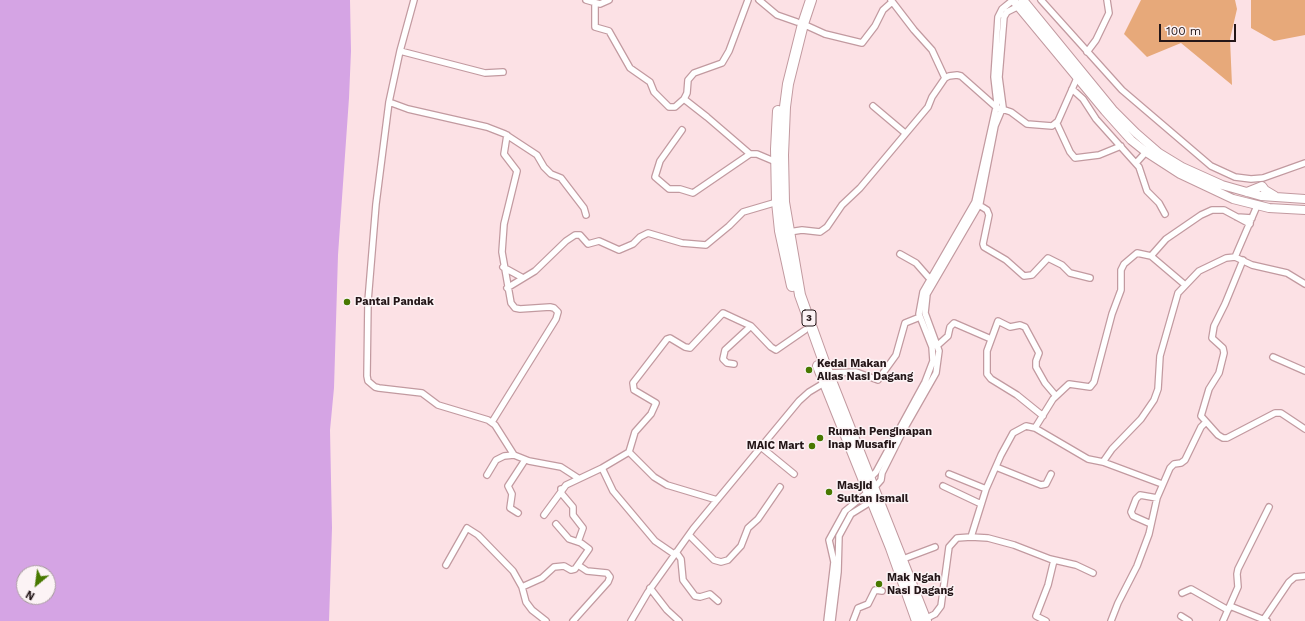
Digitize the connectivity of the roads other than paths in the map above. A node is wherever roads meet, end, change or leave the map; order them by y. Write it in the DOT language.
graph roads {
  1 [pos="414,0"];
  2 [pos="586,0"];
  3 [pos="609,0"];
  4 [pos="748,0"];
  5 [pos="759,0"];
  6 [pos="804,0"];
  7 [pos="811,0"];
  8 [pos="1041,0"];
  9 [pos="1107,0"];
  10 [pos="891,1"];
  11 [pos="1017,2"];
  12 [pos="595,3"];
  13 [pos="800,23"];
  14 [pos="400,51"];
  15 [pos="1087,52"];
  16 [pos="503,72"];
  17 [pos="945,78"];
  18 [pos="1078,78"];
  19 [pos="1072,89"];
  20 [pos="684,99"];
  21 [pos="389,102"];
  22 [pos="873,106"];
  23 [pos="999,108"];
  24 [pos="1057,124"];
  25 [pos="896,127"];
  26 [pos="682,130"];
  27 [pos="905,133"];
  28 [pos="507,135"];
  29 [pos="899,140"];
  30 [pos="1121,146"];
  31 [pos="1146,152"];
  32 [pos="750,154"];
  33 [pos="776,162"];
  34 [pos="1136,163"];
  35 [pos="1305,164"];
  36 [pos="1262,182"];
  37 [pos="1247,192"];
  38 [pos="1261,196"];
  39 [pos="1279,198"];
  40 [pos="1305,199"];
  41 [pos="777,202"];
  42 [pos="979,206"];
  43 [pos="1257,206"];
  44 [pos="1282,209"];
  45 [pos="1305,210"];
  46 [pos="1166,214"];
  47 [pos="586,215"];
  48 [pos="1251,221"];
  49 [pos="789,232"];
  50 [pos="900,254"];
  51 [pos="1151,256"];
  52 [pos="1235,257"];
  53 [pos="1243,260"];
  54 [pos="503,266"];
  55 [pos="524,278"];
  56 [pos="930,278"];
  57 [pos="1090,278"];
  58 [pos="1184,284"];
  59 [pos="1305,284"];
  60 [pos="507,288"];
  61 [pos="920,317"];
  62 [pos="751,326"];
  63 [pos="805,330"];
  64 [pos="991,339"];
  65 [pos="938,345"];
  66 [pos="1273,358"];
  67 [pos="734,364"];
  68 [pos="1305,371"];
  69 [pos="826,378"];
  70 [pos="1056,396"];
  71 [pos="1042,416"];
  72 [pos="492,422"];
  73 [pos="1206,422"];
  74 [pos="1035,428"];
  75 [pos="1305,429"];
  76 [pos="761,447"];
  77 [pos="629,452"];
  78 [pos="514,455"];
  79 [pos="525,460"];
  80 [pos="1103,462"];
  81 [pos="996,467"];
  82 [pos="602,468"];
  83 [pos="794,474"];
  84 [pos="949,474"];
  85 [pos="1051,474"];
  86 [pos="487,475"];
  87 [pos="578,478"];
  88 [pos="870,478"];
  89 [pos="1162,484"];
  90 [pos="943,486"];
  91 [pos="780,487"];
  92 [pos="561,489"];
  93 [pos="986,489"];
  94 [pos="871,494"];
  95 [pos="1157,498"];
  96 [pos="717,500"];
  97 [pos="981,504"];
  98 [pos="1269,507"];
  99 [pos="518,513"];
  100 [pos="544,515"];
  101 [pos="556,524"];
  102 [pos="1151,524"];
  103 [pos="689,535"];
  104 [pos="970,537"];
  105 [pos="578,542"];
  106 [pos="935,547"];
  107 [pos="674,555"];
  108 [pos="903,559"];
  109 [pos="1054,560"];
  110 [pos="446,565"];
  111 [pos="578,565"];
  112 [pos="1093,573"];
  113 [pos="1305,576"];
  114 [pos="522,587"];
  115 [pos="650,588"];
  116 [pos="882,591"];
  117 [pos="1182,593"];
  118 [pos="718,601"];
  119 [pos="1229,608"];
  120 [pos="1182,616"];
  121 [pos="1035,619"];
  122 [pos="923,620"];
  123 [pos="1266,620"];
  124 [pos="544,621"];
  125 [pos="573,621"];
  126 [pos="631,621"];
  127 [pos="679,621"];
  128 [pos="827,621"];
  129 [pos="832,621"];
  130 [pos="853,621"];
  131 [pos="1046,621"];
  132 [pos="1111,621"];
  133 [pos="1189,621"];
  134 [pos="1223,621"];
  1 -- 14 [label="street"];
  2 -- 12 [label="street"];
  3 -- 12 [label="street"];
  4 -- 20 [label="street"];
  5 -- 13 [label="street"];
  6 -- 13 [label="highway, 3"];
  7 -- 13 [label="highway, 3"];
  8 -- 15 [label="street"];
  9 -- 15 [label="street"];
  10 -- 13 [label="street"];
  10 -- 17 [label="street"];
  11 -- 18 [label="main road"];
  11 -- 23 [label="street"];
  11 -- 37 [label="main road"];
  12 -- 20 [label="street"];
  13 -- 33 [label="highway, 3"];
  13 -- 49 [label="highway, 3"];
  14 -- 16 [label="street"];
  14 -- 21 [label="street"];
  15 -- 36 [label="street"];
  17 -- 23 [label="street"];
  17 -- 27 [label="street"];
  18 -- 19 [label="street"];
  18 -- 31 [label="main road"];
  19 -- 24 [label="street"];
  19 -- 30 [label="street"];
  20 -- 32 [label="street"];
  21 -- 28 [label="street"];
  21 -- 72 [label="street"];
  22 -- 25 [label="street"];
  23 -- 24 [label="street"];
  23 -- 42 [label="street"];
  23 -- 56 [label="street"];
  24 -- 30 [label="street"];
  25 -- 27 [label="street"];
  25 -- 29 [label="street"];
  26 -- 32 [label="street"];
  27 -- 29 [label="street"];
  28 -- 47 [label="street"];
  28 -- 54 [label="street"];
  29 -- 49 [label="street"];
  30 -- 34 [label="street"];
  31 -- 34 [label="street"];
  31 -- 43 [label="main road"];
  32 -- 33 [label="street"];
  33 -- 41 [label="highway, 3"];
  34 -- 46 [label="street"];
  35 -- 36 [label="street"];
  36 -- 37 [label="main road"];
  36 -- 38 [label="street"];
  36 -- 39 [label="main road"];
  37 -- 38 [label="main road"];
  38 -- 39 [label="main road"];
  38 -- 44 [label="main road"];
  39 -- 40 [label="main road"];
  41 -- 55 [label="street"];
  41 -- 63 [label="highway, 3"];
  42 -- 57 [label="street"];
  42 -- 65 [label="street"];
  43 -- 44 [label="main road"];
  43 -- 48 [label="street"];
  44 -- 45 [label="main road"];
  48 -- 51 [label="street"];
  48 -- 52 [label="street"];
  49 -- 69 [label="highway, 3"];
  50 -- 56 [label="street"];
  51 -- 58 [label="street"];
  51 -- 70 [label="street"];
  52 -- 53 [label="street"];
  52 -- 58 [label="street"];
  53 -- 59 [label="street"];
  53 -- 73 [label="street"];
  54 -- 55 [label="street"];
  54 -- 60 [label="street"];
  55 -- 60 [label="street"];
  56 -- 61 [label="street"];
  58 -- 80 [label="street"];
  60 -- 72 [label="street"];
  61 -- 69 [label="street"];
  61 -- 88 [label="street"];
  62 -- 63 [label="street"];
  62 -- 67 [label="street"];
  62 -- 77 [label="street"];
  63 -- 69 [label="highway, 3"];
  64 -- 65 [label="street"];
  64 -- 70 [label="street"];
  64 -- 71 [label="street"];
  65 -- 94 [label="street"];
  66 -- 68 [label="street"];
  69 -- 76 [label="street"];
  69 -- 88 [label="highway, 3"];
  69 -- 94 [label="highway, 3"];
  70 -- 71 [label="street"];
  71 -- 74 [label="street"];
  72 -- 78 [label="street"];
  73 -- 75 [label="street"];
  73 -- 89 [label="street"];
  74 -- 80 [label="street"];
  74 -- 81 [label="street"];
  76 -- 83 [label="street"];
  76 -- 96 [label="street"];
  77 -- 82 [label="street"];
  77 -- 96 [label="street"];
  78 -- 79 [label="street"];
  78 -- 86 [label="street"];
  79 -- 87 [label="street"];
  79 -- 99 [label="street"];
  80 -- 89 [label="street"];
  81 -- 85 [label="street"];
  81 -- 93 [label="street"];
  82 -- 87 [label="street"];
  82 -- 107 [label="street"];
  84 -- 93 [label="street"];
  87 -- 92 [label="street"];
  88 -- 94 [label="highway, 3"];
  89 -- 95 [label="street"];
  90 -- 97 [label="street"];
  91 -- 103 [label="street"];
  92 -- 100 [label="street"];
  92 -- 105 [label="street"];
  93 -- 97 [label="street"];
  94 -- 108 [label="highway, 3"];
  94 -- 122 [label="highway, 3"];
  94 -- 128 [label="street"];
  94 -- 129 [label="street"];
  95 -- 102 [label="street"];
  95 -- 102 [label="street"];
  96 -- 103 [label="street"];
  97 -- 104 [label="street"];
  98 -- 119 [label="street"];
  101 -- 105 [label="street"];
  102 -- 132 [label="street"];
  103 -- 107 [label="street"];
  104 -- 109 [label="street"];
  104 -- 122 [label="street"];
  105 -- 111 [label="street"];
  106 -- 108 [label="street"];
  107 -- 115 [label="street"];
  107 -- 118 [label="street"];
  108 -- 122 [label="highway, 3"];
  109 -- 112 [label="street"];
  109 -- 121 [label="street"];
  110 -- 114 [label="street"];
  111 -- 114 [label="street"];
  111 -- 125 [label="street"];
  113 -- 123 [label="street"];
  114 -- 124 [label="street"];
  115 -- 126 [label="street"];
  115 -- 127 [label="street"];
  116 -- 130 [label="street"];
  117 -- 119 [label="street"];
  119 -- 123 [label="street"];
  119 -- 134 [label="street"];
  120 -- 133 [label="street"];
  121 -- 131 [label="street"];
}
